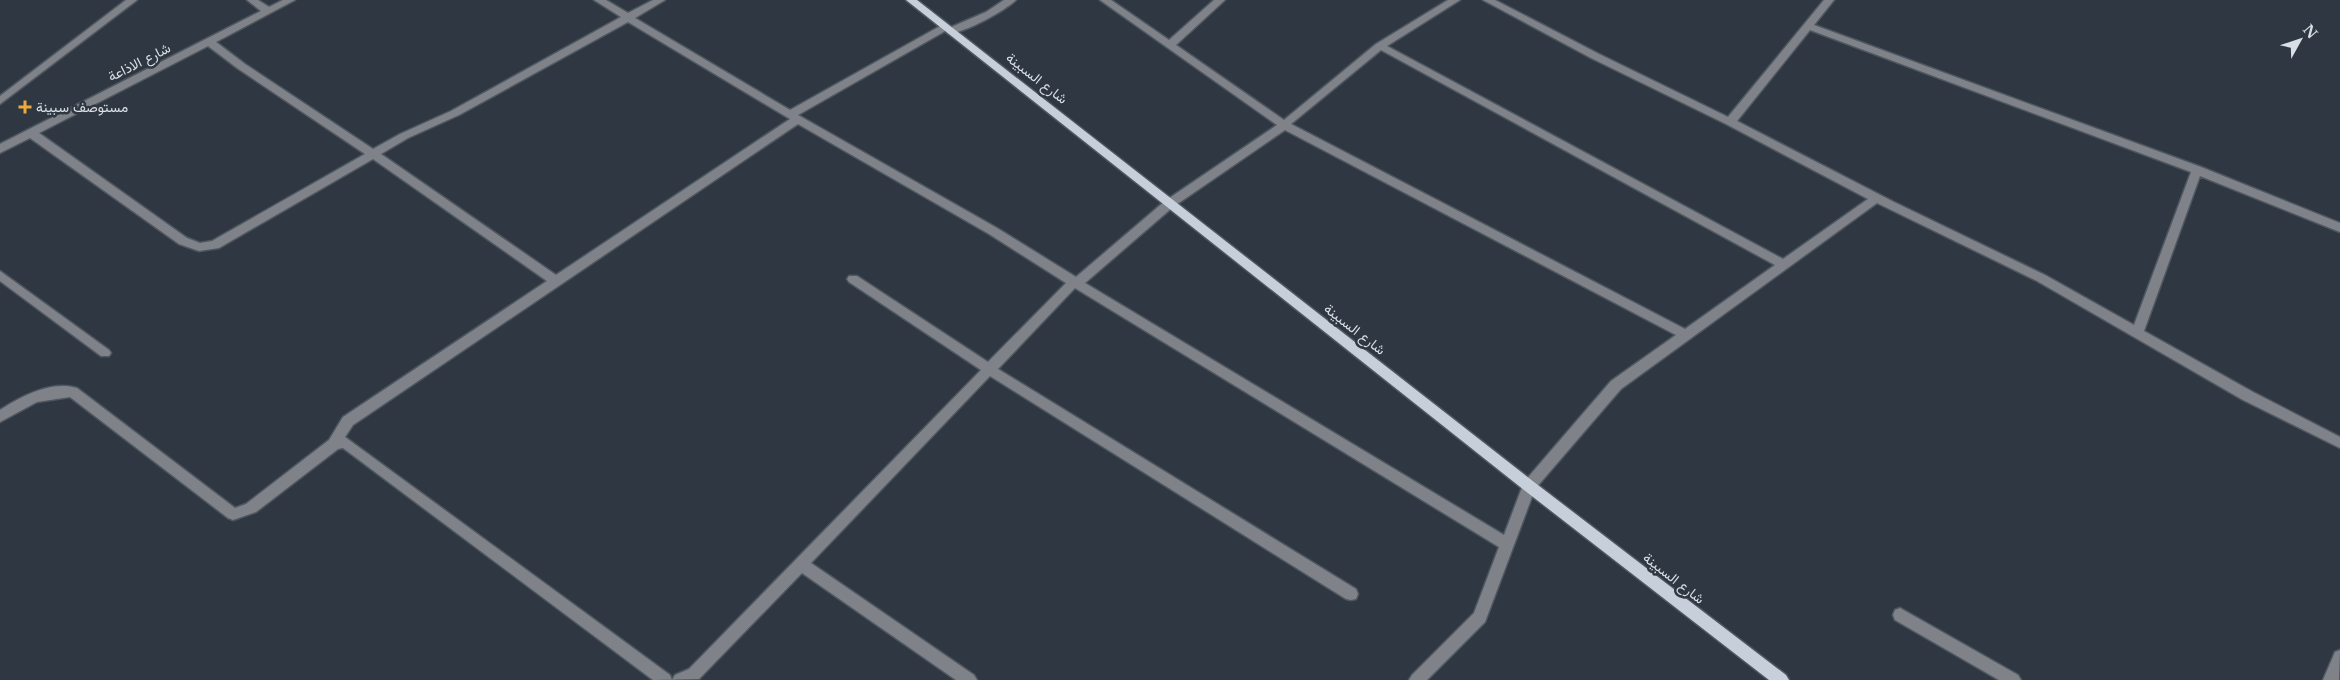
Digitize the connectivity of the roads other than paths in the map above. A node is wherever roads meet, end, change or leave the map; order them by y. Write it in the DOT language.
graph roads {
  1 [pos="132,0"];
  2 [pos="252,0"];
  3 [pos="290,0"];
  4 [pos="599,0"];
  5 [pos="660,0"];
  6 [pos="911,0"];
  7 [pos="1010,0"];
  8 [pos="1105,0"];
  9 [pos="1220,0"];
  10 [pos="1454,0"];
  11 [pos="1488,0"];
  12 [pos="1829,0"];
  13 [pos="268,11"];
  14 [pos="626,18"];
  15 [pos="1807,26"];
  16 [pos="948,29"];
  17 [pos="209,42"];
  18 [pos="1170,46"];
  19 [pos="1380,46"];
  20 [pos="0,102"];
  21 [pos="794,117"];
  22 [pos="1730,122"];
  23 [pos="1284,125"];
  24 [pos="31,133"];
  25 [pos="0,149"];
  26 [pos="372,153"];
  27 [pos="2197,170"];
  28 [pos="1877,198"];
  29 [pos="1169,204"];
  30 [pos="2340,228"];
  31 [pos="1784,266"];
  32 [pos="0,275"];
  33 [pos="853,280"];
  34 [pos="557,282"];
  35 [pos="1074,282"];
  36 [pos="2137,333"];
  37 [pos="1686,335"];
  38 [pos="105,353"];
  39 [pos="990,370"];
  40 [pos="0,418"];
  41 [pos="2340,443"];
  42 [pos="334,444"];
  43 [pos="1529,486"];
  44 [pos="1507,544"];
  45 [pos="801,564"];
  46 [pos="1351,594"];
  47 [pos="1672,596"];
  48 [pos="1900,615"];
  49 [pos="2340,657"];
  50 [pos="665,680"];
  51 [pos="680,680"];
  52 [pos="969,680"];
  53 [pos="1417,680"];
  54 [pos="1768,680"];
  55 [pos="1781,680"];
  56 [pos="2012,680"];
  57 [pos="2331,680"];
  1 -- 20 [label="street"];
  2 -- 13 [label="street"];
  3 -- 13 [label="street, شارع الاذاعة"];
  4 -- 14 [label="street"];
  5 -- 14 [label="street"];
  6 -- 16 [label="main road, شارع السبينة"];
  7 -- 16 [label="street"];
  8 -- 18 [label="street"];
  9 -- 18 [label="street"];
  10 -- 19 [label="street"];
  11 -- 22 [label="street"];
  12 -- 15 [label="street"];
  13 -- 17 [label="street, شارع الاذاعة"];
  14 -- 21 [label="street"];
  14 -- 26 [label="street"];
  15 -- 22 [label="street"];
  15 -- 27 [label="street"];
  16 -- 21 [label="street"];
  16 -- 29 [label="main road, شارع السبينة"];
  17 -- 24 [label="street, شارع الاذاعة"];
  17 -- 26 [label="street"];
  18 -- 23 [label="street"];
  19 -- 23 [label="street"];
  19 -- 31 [label="street"];
  21 -- 34 [label="street"];
  21 -- 35 [label="street"];
  22 -- 28 [label="street"];
  23 -- 29 [label="street"];
  23 -- 37 [label="street"];
  24 -- 25 [label="street, شارع الاذاعة"];
  24 -- 26 [label="street"];
  26 -- 34 [label="street"];
  27 -- 30 [label="street"];
  27 -- 36 [label="street"];
  28 -- 31 [label="street"];
  28 -- 36 [label="street"];
  29 -- 35 [label="street"];
  29 -- 43 [label="main road, شارع السبينة"];
  31 -- 37 [label="street"];
  32 -- 38 [label="street"];
  33 -- 39 [label="street"];
  34 -- 42 [label="street"];
  35 -- 39 [label="street"];
  35 -- 44 [label="street"];
  36 -- 41 [label="street"];
  37 -- 43 [label="street"];
  39 -- 45 [label="street"];
  39 -- 46 [label="street"];
  40 -- 42 [label="street"];
  42 -- 50 [label="street"];
  43 -- 44 [label="street"];
  43 -- 47 [label="main road, شارع السبينة"];
  44 -- 53 [label="street"];
  45 -- 51 [label="street"];
  45 -- 52 [label="street"];
  47 -- 54 [label="main road"];
  47 -- 55 [label="main road, شارع السبينة"];
  48 -- 56 [label="street"];
  49 -- 57 [label="street"];
}
